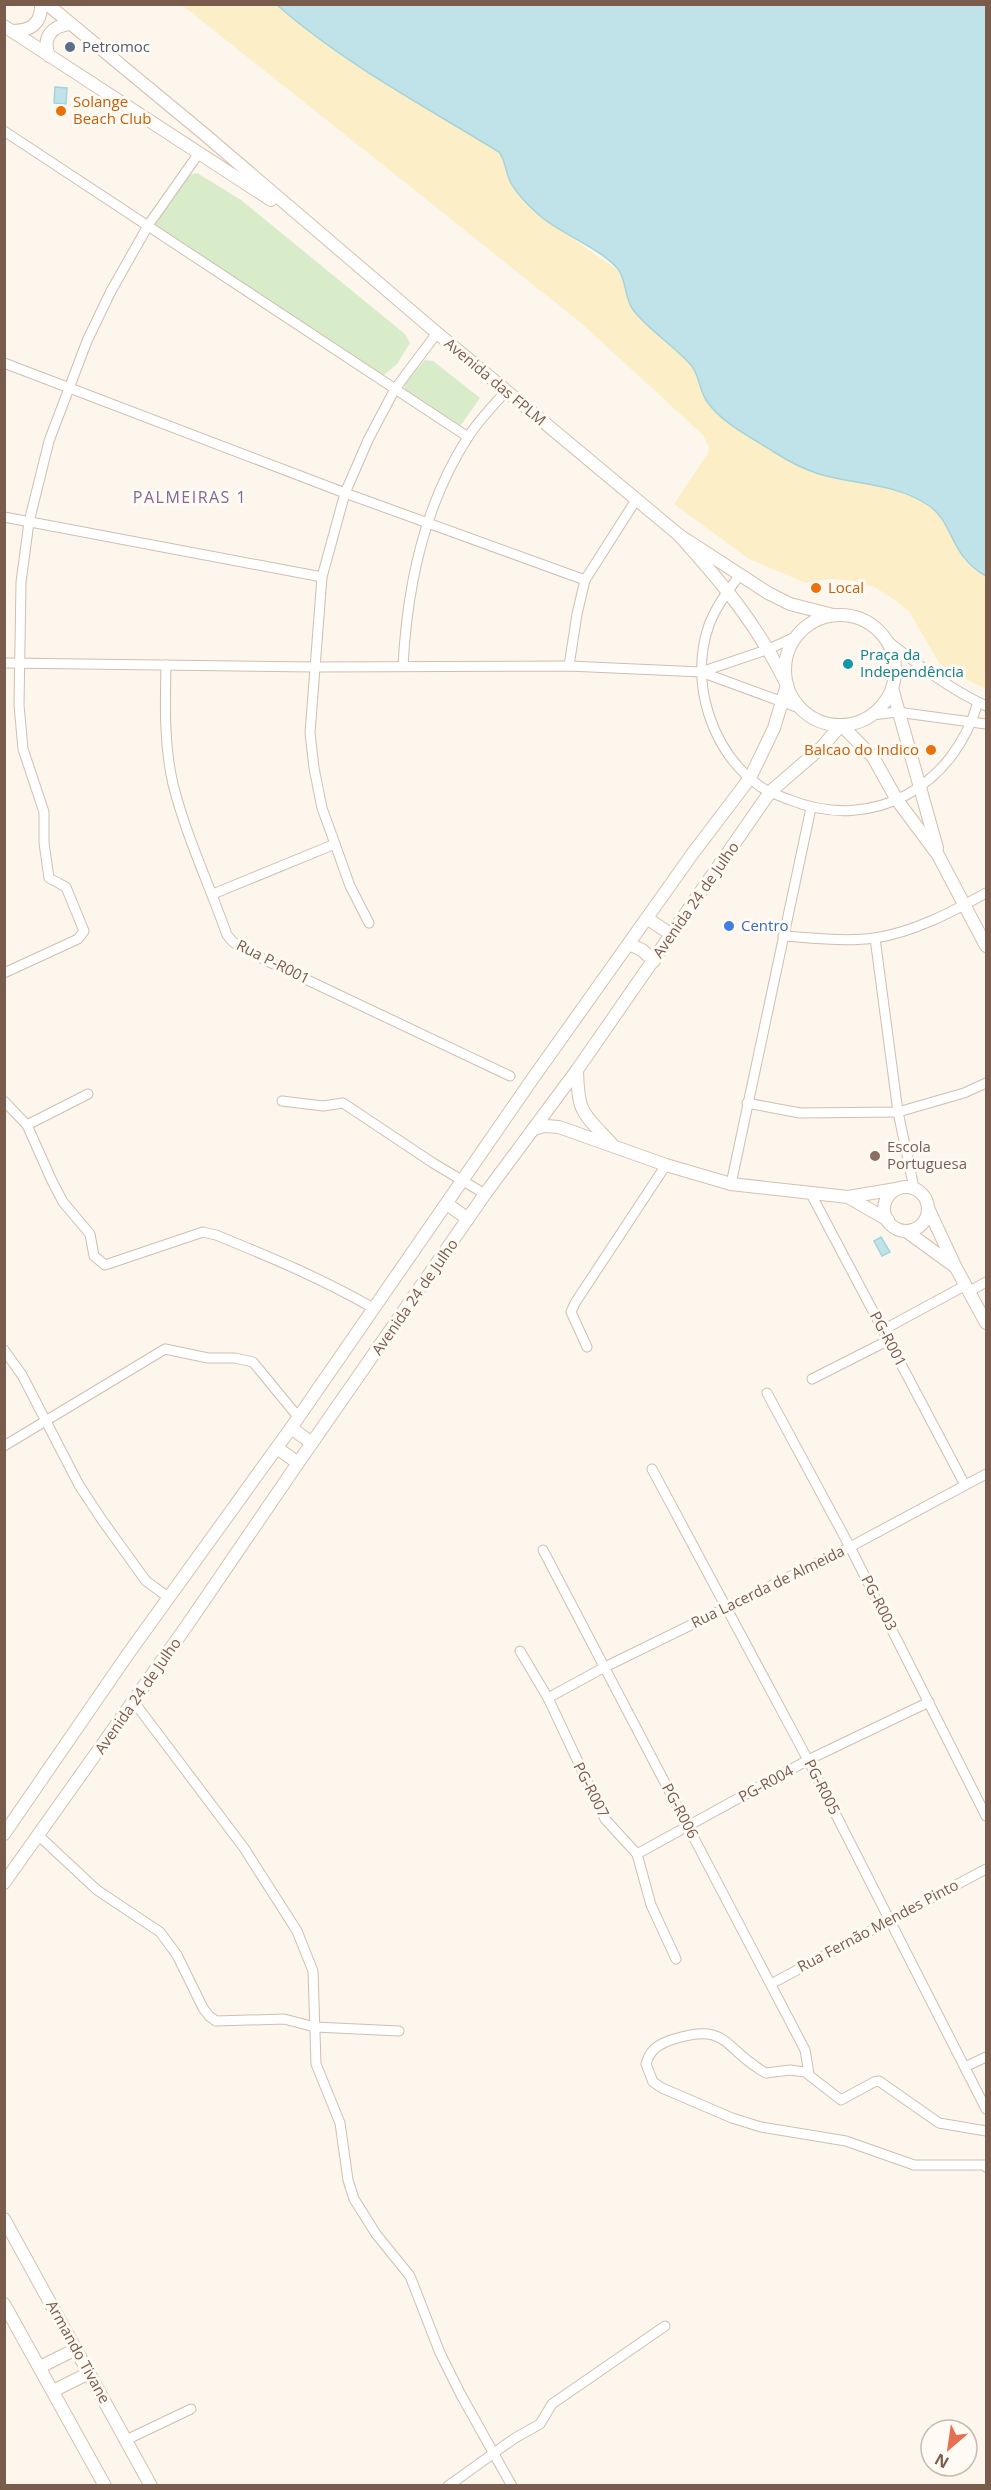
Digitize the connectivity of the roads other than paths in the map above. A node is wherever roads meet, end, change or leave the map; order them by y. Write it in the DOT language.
graph roads {
  1 [pos="40,4"];
  2 [pos="47,4"];
  3 [pos="70,24"];
  4 [pos="8,29"];
  5 [pos="49,56"];
  6 [pos="5,133"];
  7 [pos="199,153"];
  8 [pos="149,224"];
  9 [pos="312,227"];
  10 [pos="437,333"];
  11 [pos="4,363"];
  12 [pos="68,387"];
  13 [pos="395,389"];
  14 [pos="506,391"];
  15 [pos="468,437"];
  16 [pos="345,493"];
  17 [pos="636,500"];
  18 [pos="4,518"];
  19 [pos="29,522"];
  20 [pos="427,522"];
  21 [pos="679,535"];
  22 [pos="740,575"];
  23 [pos="322,577"];
  24 [pos="585,580"];
  25 [pos="728,590"];
  26 [pos="833,615"];
  27 [pos="796,636"];
  28 [pos="884,638"];
  29 [pos="769,649"];
  30 [pos="4,663"];
  31 [pos="18,663"];
  32 [pos="166,665"];
  33 [pos="403,666"];
  34 [pos="569,666"];
  35 [pos="314,667"];
  36 [pos="701,672"];
  37 [pos="787,684"];
  38 [pos="892,688"];
  39 [pos="782,702"];
  40 [pos="982,704"];
  41 [pos="802,709"];
  42 [pos="897,712"];
  43 [pos="872,715"];
  44 [pos="972,721"];
  45 [pos="987,724"];
  46 [pos="841,725"];
  47 [pos="750,778"];
  48 [pos="920,788"];
  49 [pos="770,792"];
  50 [pos="897,800"];
  51 [pos="811,808"];
  52 [pos="335,844"];
  53 [pos="939,855"];
  54 [pos="987,893"];
  55 [pos="213,894"];
  56 [pos="965,905"];
  57 [pos="648,919"];
  58 [pos="369,923"];
  59 [pos="672,935"];
  60 [pos="783,936"];
  61 [pos="875,938"];
  62 [pos="629,944"];
  63 [pos="987,946"];
  64 [pos="654,961"];
  65 [pos="4,973"];
  66 [pos="577,1070"];
  67 [pos="510,1076"];
  68 [pos="987,1083"];
  69 [pos="88,1094"];
  70 [pos="4,1101"];
  71 [pos="282,1101"];
  72 [pos="747,1103"];
  73 [pos="898,1112"];
  74 [pos="27,1125"];
  75 [pos="533,1129"];
  76 [pos="614,1146"];
  77 [pos="666,1165"];
  78 [pos="463,1182"];
  79 [pos="731,1184"];
  80 [pos="914,1188"];
  81 [pos="896,1189"];
  82 [pos="485,1194"];
  83 [pos="812,1194"];
  84 [pos="848,1197"];
  85 [pos="447,1204"];
  86 [pos="928,1208"];
  87 [pos="468,1219"];
  88 [pos="888,1220"];
  89 [pos="906,1230"];
  90 [pos="955,1266"];
  91 [pos="987,1282"];
  92 [pos="968,1288"];
  93 [pos="374,1308"];
  94 [pos="987,1323"];
  95 [pos="883,1330"];
  96 [pos="889,1340"];
  97 [pos="587,1347"];
  98 [pos="4,1350"];
  99 [pos="812,1379"];
  100 [pos="767,1393"];
  101 [pos="299,1418"];
  102 [pos="46,1423"];
  103 [pos="291,1428"];
  104 [pos="312,1443"];
  105 [pos="4,1446"];
  106 [pos="277,1448"];
  107 [pos="298,1463"];
  108 [pos="652,1469"];
  109 [pos="987,1474"];
  110 [pos="965,1485"];
  111 [pos="850,1547"];
  112 [pos="543,1550"];
  113 [pos="168,1597"];
  114 [pos="726,1608"];
  115 [pos="520,1651"];
  116 [pos="603,1668"];
  117 [pos="549,1698"];
  118 [pos="134,1702"];
  119 [pos="928,1702"];
  120 [pos="808,1760"];
  121 [pos="987,1816"];
  122 [pos="689,1827"];
  123 [pos="4,1834"];
  124 [pos="38,1835"];
  125 [pos="637,1854"];
  126 [pos="987,1869"];
  127 [pos="4,1883"];
  128 [pos="891,1919"];
  129 [pos="676,1959"];
  130 [pos="771,1984"];
  131 [pos="315,2027"];
  132 [pos="399,2031"];
  133 [pos="987,2057"];
  134 [pos="965,2067"];
  135 [pos="809,2074"];
  136 [pos="987,2109"];
  137 [pos="987,2131"];
  138 [pos="987,2167"];
  139 [pos="4,2219"];
  140 [pos="4,2304"];
  141 [pos="665,2326"];
  142 [pos="76,2349"];
  143 [pos="40,2367"];
  144 [pos="89,2373"];
  145 [pos="53,2391"];
  146 [pos="191,2409"];
  147 [pos="126,2440"];
  148 [pos="493,2455"];
  149 [pos="105,2486"];
  150 [pos="151,2486"];
  151 [pos="448,2486"];
  152 [pos="512,2486"];
  1 -- 4 [label="street"];
  2 -- 3 [label="street"];
  3 -- 5 [label="street"];
  3 -- 9 [label="street"];
  4 -- 5 [label="street"];
  5 -- 7 [label="street"];
  6 -- 8 [label="street"];
  7 -- 8 [label="street"];
  7 -- 9 [label="street"];
  8 -- 12 [label="street"];
  8 -- 13 [label="street"];
  9 -- 10 [label="street, Avenida das FPLM"];
  10 -- 13 [label="street"];
  10 -- 14 [label="street, Avenida das FPLM"];
  11 -- 12 [label="street"];
  12 -- 16 [label="street"];
  12 -- 19 [label="street"];
  13 -- 15 [label="street"];
  13 -- 16 [label="street"];
  14 -- 15 [label="street"];
  14 -- 17 [label="street, Avenida das FPLM"];
  15 -- 20 [label="street"];
  16 -- 20 [label="street"];
  16 -- 23 [label="street"];
  17 -- 21 [label="street, Avenida das FPLM"];
  17 -- 24 [label="street"];
  18 -- 19 [label="street"];
  19 -- 23 [label="street"];
  19 -- 31 [label="street"];
  20 -- 24 [label="street"];
  20 -- 33 [label="street"];
  21 -- 22 [label="street, Avenida das FPLM"];
  21 -- 25 [label="street, Avenida das FPLM"];
  22 -- 25 [label="street"];
  22 -- 26 [label="street, Avenida das FPLM"];
  23 -- 35 [label="street"];
  24 -- 34 [label="street"];
  25 -- 29 [label="street, Avenida das FPLM"];
  25 -- 36 [label="street"];
  26 -- 27 [label="street"];
  26 -- 28 [label="street"];
  27 -- 29 [label="street"];
  27 -- 37 [label="street"];
  28 -- 38 [label="street"];
  28 -- 40 [label="street"];
  29 -- 36 [label="street"];
  29 -- 37 [label="street, Avenida das FPLM"];
  30 -- 31 [label="street"];
  31 -- 32 [label="street"];
  31 -- 65 [label="street"];
  32 -- 35 [label="street"];
  32 -- 55 [label="street, Rua P-R001"];
  33 -- 34 [label="street"];
  33 -- 35 [label="street"];
  34 -- 36 [label="street"];
  35 -- 52 [label="street"];
  36 -- 39 [label="street"];
  36 -- 47 [label="street"];
  37 -- 39 [label="street, Avenida 24 de Julho"];
  37 -- 41 [label="street"];
  38 -- 42 [label="street"];
  38 -- 43 [label="street"];
  39 -- 41 [label="street"];
  39 -- 47 [label="street, Avenida 24 de Julho"];
  40 -- 44 [label="street"];
  41 -- 46 [label="street"];
  42 -- 43 [label="street"];
  42 -- 44 [label="street"];
  42 -- 48 [label="street"];
  43 -- 46 [label="street"];
  44 -- 45 [label="street"];
  44 -- 48 [label="street"];
  46 -- 49 [label="street, Avenida 24 de Julho"];
  46 -- 50 [label="street"];
  47 -- 49 [label="street"];
  47 -- 57 [label="street, Avenida 24 de Julho"];
  48 -- 50 [label="street"];
  48 -- 53 [label="street"];
  49 -- 51 [label="street"];
  49 -- 59 [label="street, Avenida 24 de Julho"];
  50 -- 51 [label="street"];
  50 -- 53 [label="street"];
  51 -- 60 [label="street"];
  52 -- 55 [label="street"];
  52 -- 58 [label="street"];
  53 -- 56 [label="street"];
  54 -- 56 [label="street"];
  55 -- 67 [label="street, Rua P-R001"];
  56 -- 61 [label="street"];
  56 -- 63 [label="street"];
  57 -- 59 [label="street"];
  57 -- 62 [label="street, Avenida 24 de Julho"];
  59 -- 64 [label="street, Avenida 24 de Julho"];
  60 -- 61 [label="street"];
  60 -- 72 [label="street"];
  61 -- 73 [label="street"];
  62 -- 64 [label="street"];
  62 -- 78 [label="street, Avenida 24 de Julho"];
  64 -- 66 [label="street, Avenida 24 de Julho"];
  66 -- 75 [label="street, Avenida 24 de Julho"];
  66 -- 76 [label="street"];
  68 -- 73 [label="street"];
  69 -- 74 [label="street"];
  70 -- 74 [label="street"];
  71 -- 78 [label="street"];
  72 -- 73 [label="street"];
  72 -- 79 [label="street"];
  73 -- 80 [label="street"];
  74 -- 93 [label="street"];
  75 -- 76 [label="street"];
  75 -- 82 [label="street, Avenida 24 de Julho"];
  76 -- 77 [label="street"];
  77 -- 79 [label="street"];
  77 -- 97 [label="street"];
  78 -- 82 [label="street"];
  78 -- 85 [label="street, Avenida 24 de Julho"];
  79 -- 83 [label="street"];
  80 -- 81 [label="street"];
  80 -- 86 [label="street"];
  81 -- 84 [label="street"];
  81 -- 88 [label="street"];
  82 -- 87 [label="street, Avenida 24 de Julho"];
  83 -- 84 [label="street"];
  83 -- 95 [label="street, PG-R001"];
  84 -- 88 [label="street"];
  85 -- 87 [label="street"];
  85 -- 93 [label="street, Avenida 24 de Julho"];
  86 -- 89 [label="street"];
  86 -- 90 [label="street"];
  87 -- 104 [label="street, Avenida 24 de Julho"];
  88 -- 89 [label="street"];
  89 -- 90 [label="street"];
  90 -- 92 [label="street"];
  91 -- 92 [label="street"];
  92 -- 94 [label="street"];
  92 -- 95 [label="street"];
  93 -- 101 [label="street, Avenida 24 de Julho"];
  95 -- 96 [label="street, PG-R001"];
  96 -- 99 [label="street"];
  96 -- 110 [label="street, PG-R001"];
  98 -- 102 [label="street"];
  100 -- 111 [label="street, PG-R003"];
  101 -- 102 [label="street"];
  101 -- 103 [label="street, Avenida 24 de Julho"];
  102 -- 105 [label="street"];
  102 -- 113 [label="street"];
  103 -- 104 [label="street"];
  103 -- 106 [label="street, Avenida 24 de Julho"];
  104 -- 107 [label="street, Avenida 24 de Julho"];
  106 -- 107 [label="street"];
  106 -- 113 [label="street, Avenida 24 de Julho"];
  107 -- 118 [label="street, Avenida 24 de Julho"];
  108 -- 114 [label="street, PG-R005"];
  109 -- 110 [label="street, Rua Lacerda de Almeida"];
  110 -- 111 [label="street, Rua Lacerda de Almeida"];
  111 -- 114 [label="street, Rua Lacerda de Almeida"];
  111 -- 119 [label="street, PG-R003"];
  112 -- 116 [label="street, PG-R006"];
  113 -- 123 [label="street, Avenida 24 de Julho"];
  114 -- 116 [label="street, Rua Lacerda de Almeida"];
  114 -- 120 [label="street, PG-R005"];
  115 -- 117 [label="street, PG-R007"];
  116 -- 117 [label="street, Rua Lacerda de Almeida"];
  116 -- 122 [label="street, PG-R006"];
  117 -- 125 [label="street, PG-R007"];
  118 -- 124 [label="street, Avenida 24 de Julho"];
  118 -- 131 [label="street"];
  119 -- 120 [label="street, PG-R004"];
  119 -- 121 [label="street, PG-R003"];
  120 -- 122 [label="street, PG-R004"];
  120 -- 128 [label="street, PG-R005"];
  122 -- 125 [label="street, PG-R004"];
  122 -- 130 [label="street, PG-R006"];
  124 -- 127 [label="street, Avenida 24 de Julho"];
  124 -- 131 [label="street"];
  125 -- 129 [label="street, PG-R007"];
  126 -- 128 [label="street, Rua Fernão Mendes Pinto"];
  128 -- 130 [label="street, Rua Fernão Mendes Pinto"];
  128 -- 134 [label="street, PG-R005"];
  130 -- 135 [label="street, PG-R006"];
  131 -- 132 [label="street"];
  131 -- 148 [label="street"];
  133 -- 134 [label="street"];
  134 -- 136 [label="street, PG-R005"];
  135 -- 137 [label="street"];
  135 -- 138 [label="street"];
  139 -- 142 [label="street, Armando Tivane"];
  140 -- 143 [label="street"];
  141 -- 148 [label="street"];
  142 -- 143 [label="street"];
  142 -- 144 [label="street, Armando Tivane"];
  143 -- 145 [label="street"];
  144 -- 145 [label="street"];
  144 -- 147 [label="street, Armando Tivane"];
  145 -- 149 [label="street"];
  146 -- 147 [label="street"];
  147 -- 150 [label="street, Armando Tivane"];
  148 -- 151 [label="street"];
  148 -- 152 [label="street"];
}
